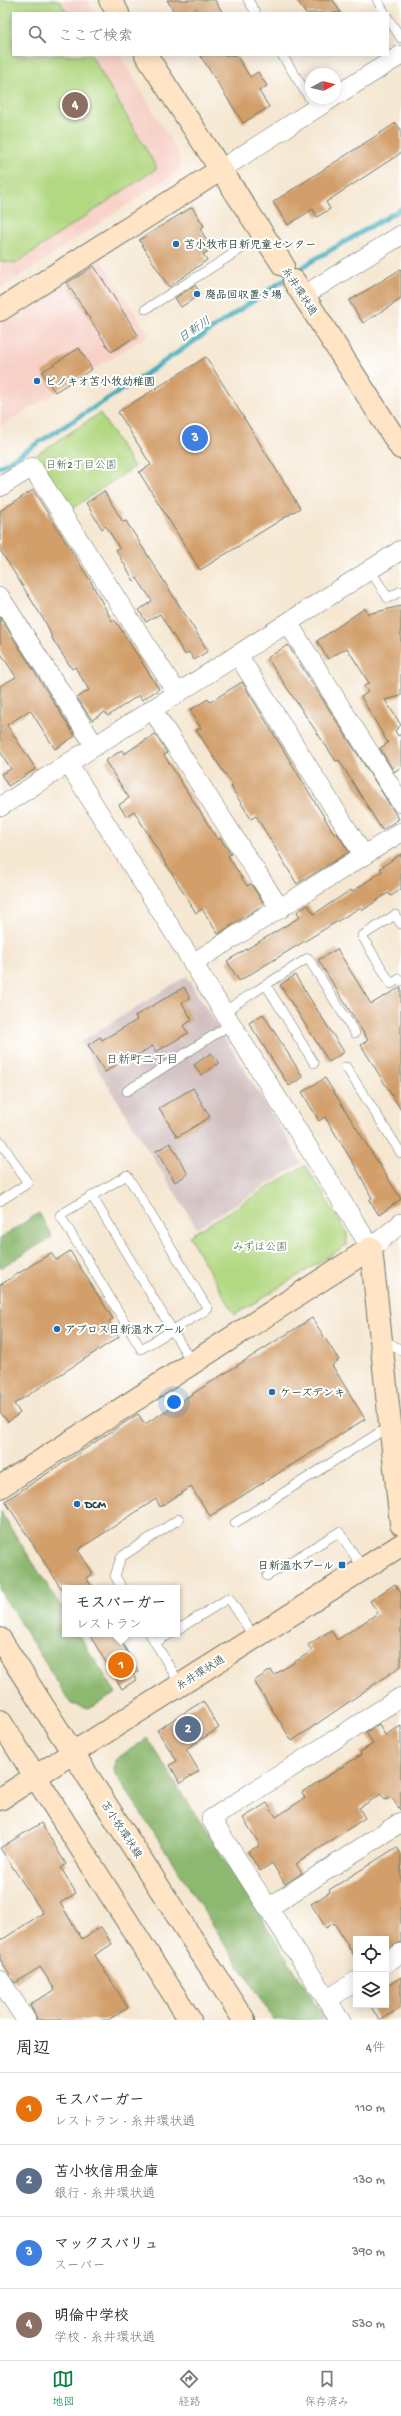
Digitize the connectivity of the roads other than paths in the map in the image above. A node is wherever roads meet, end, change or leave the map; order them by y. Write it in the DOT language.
graph roads {
  1 [pos="110,0"];
  2 [pos="248,0"];
  3 [pos="377,0"];
  4 [pos="117,12"];
  5 [pos="255,12"];
  6 [pos="384,12"];
  7 [pos="389,20"];
  8 [pos="401,38"];
  9 [pos="401,55"];
  10 [pos="147,56"];
  11 [pos="283,56"];
  12 [pos="341,92"];
  13 [pos="322,104"];
  14 [pos="316,108"];
  15 [pos="220,170"];
  16 [pos="263,235"];
  17 [pos="401,235"];
  18 [pos="291,277"];
  19 [pos="146,309"];
  20 [pos="0,310"];
  21 [pos="401,448"];
  22 [pos="0,487"];
  23 [pos="401,550"];
  24 [pos="370,570"];
  25 [pos="401,591"];
  26 [pos="0,597"];
  27 [pos="288,622"];
  28 [pos="238,655"];
  29 [pos="177,693"];
  30 [pos="152,709"];
  31 [pos="95,746"];
  32 [pos="68,763"];
  33 [pos="2,802"];
  34 [pos="401,803"];
  35 [pos="401,832"];
  36 [pos="364,856"];
  37 [pos="280,908"];
  38 [pos="401,924"];
  39 [pos="193,963"];
  40 [pos="401,981"];
  41 [pos="266,985"];
  42 [pos="227,1018"];
  43 [pos="356,1033"];
  44 [pos="314,1063"];
  45 [pos="346,1067"];
  46 [pos="127,1091"];
  47 [pos="0,1141"];
  48 [pos="401,1153"];
  49 [pos="92,1196"];
  50 [pos="0,1201"];
  51 [pos="401,1223"];
  52 [pos="371,1248"];
  53 [pos="173,1330"];
  54 [pos="381,1339"];
  55 [pos="401,1350"];
  56 [pos="192,1363"];
  57 [pos="394,1435"];
  58 [pos="0,1488"];
  59 [pos="179,1519"];
  60 [pos="235,1523"];
  61 [pos="401,1524"];
  62 [pos="401,1545"];
  63 [pos="364,1568"];
  64 [pos="267,1576"];
  65 [pos="120,1585"];
  66 [pos="180,1628"];
  67 [pos="152,1637"];
  68 [pos="165,1637"];
  69 [pos="254,1637"];
  70 [pos="0,1639"];
  71 [pos="155,1643"];
  72 [pos="180,1684"];
  73 [pos="401,1697"];
  74 [pos="0,1721"];
  75 [pos="73,1752"];
  76 [pos="35,1776"];
  77 [pos="0,1799"];
  78 [pos="401,1822"];
  79 [pos="268,1908"];
  80 [pos="401,1953"];
  81 [pos="389,1961"];
  82 [pos="0,1980"];
  83 [pos="353,1983"];
  84 [pos="327,2000"];
  85 [pos="26,2020"];
  86 [pos="190,2020"];
  87 [pos="244,2020"];
  88 [pos="340,2020"];
  1 -- 4 [label="street"];
  2 -- 5 [label="lane"];
  3 -- 6 [label="lane"];
  7 -- 8 [label="lane"];
  9 -- 12 [label="street"];
  10 -- 15 [label="street, 糸井環状通"];
  11 -- 14 [label="lane"];
  13 -- 14 [label="street"];
  14 -- 15 [label="street"];
  15 -- 16 [label="street, 糸井環状通"];
  15 -- 20 [label="street"];
  16 -- 18 [label="street, 糸井環状通"];
  16 -- 19 [label="lane"];
  17 -- 18 [label="street"];
  18 -- 21 [label="street, 糸井環状通"];
  22 -- 29 [label="street"];
  23 -- 24 [label="street"];
  24 -- 25 [label="lane"];
  24 -- 27 [label="street"];
  26 -- 31 [label="street"];
  27 -- 28 [label="street"];
  27 -- 34 [label="street"];
  28 -- 29 [label="street"];
  28 -- 36 [label="street"];
  29 -- 30 [label="street"];
  30 -- 31 [label="street"];
  30 -- 37 [label="street"];
  31 -- 32 [label="street"];
  32 -- 33 [label="street"];
  32 -- 39 [label="street"];
  35 -- 36 [label="street"];
  36 -- 37 [label="street"];
  37 -- 39 [label="street"];
  38 -- 40 [label="lane"];
  39 -- 42 [label="street"];
  41 -- 42 [label="lane"];
  41 -- 43 [label="lane"];
  41 -- 44 [label="lane"];
  42 -- 46 [label="lane"];
  42 -- 52 [label="street"];
  45 -- 48 [label="lane"];
  47 -- 50 [label="lane"];
  49 -- 53 [label="lane"];
  49 -- 53 [label="lane"];
  49 -- 53 [label="lane"];
  51 -- 52 [label="street"];
  52 -- 54 [label="street"];
  52 -- 56 [label="street"];
  53 -- 56 [label="lane"];
  54 -- 55 [label="lane"];
  54 -- 57 [label="street"];
  56 -- 58 [label="street"];
  57 -- 60 [label="lane"];
  57 -- 61 [label="street"];
  59 -- 65 [label="lane"];
  62 -- 63 [label="street, 糸井環状通"];
  63 -- 64 [label="lane"];
  63 -- 69 [label="street, 糸井環状通"];
  66 -- 69 [label="lane"];
  67 -- 71 [label="lane"];
  68 -- 71 [label="lane"];
  69 -- 72 [label="street, 糸井環状通"];
  70 -- 75 [label="street, 苫小牧環状線"];
  71 -- 72 [label="lane"];
  72 -- 75 [label="street, 糸井環状通"];
  73 -- 79 [label="street"];
  74 -- 76 [label="street"];
  75 -- 76 [label="street, 糸井環状通"];
  75 -- 87 [label="street, 苫小牧環状線"];
  76 -- 77 [label="street, 糸井環状通"];
  76 -- 86 [label="street"];
  78 -- 79 [label="street"];
  79 -- 84 [label="street"];
  80 -- 81 [label="street"];
  82 -- 85 [label="street"];
  83 -- 84 [label="street"];
  84 -- 88 [label="street"];
}
